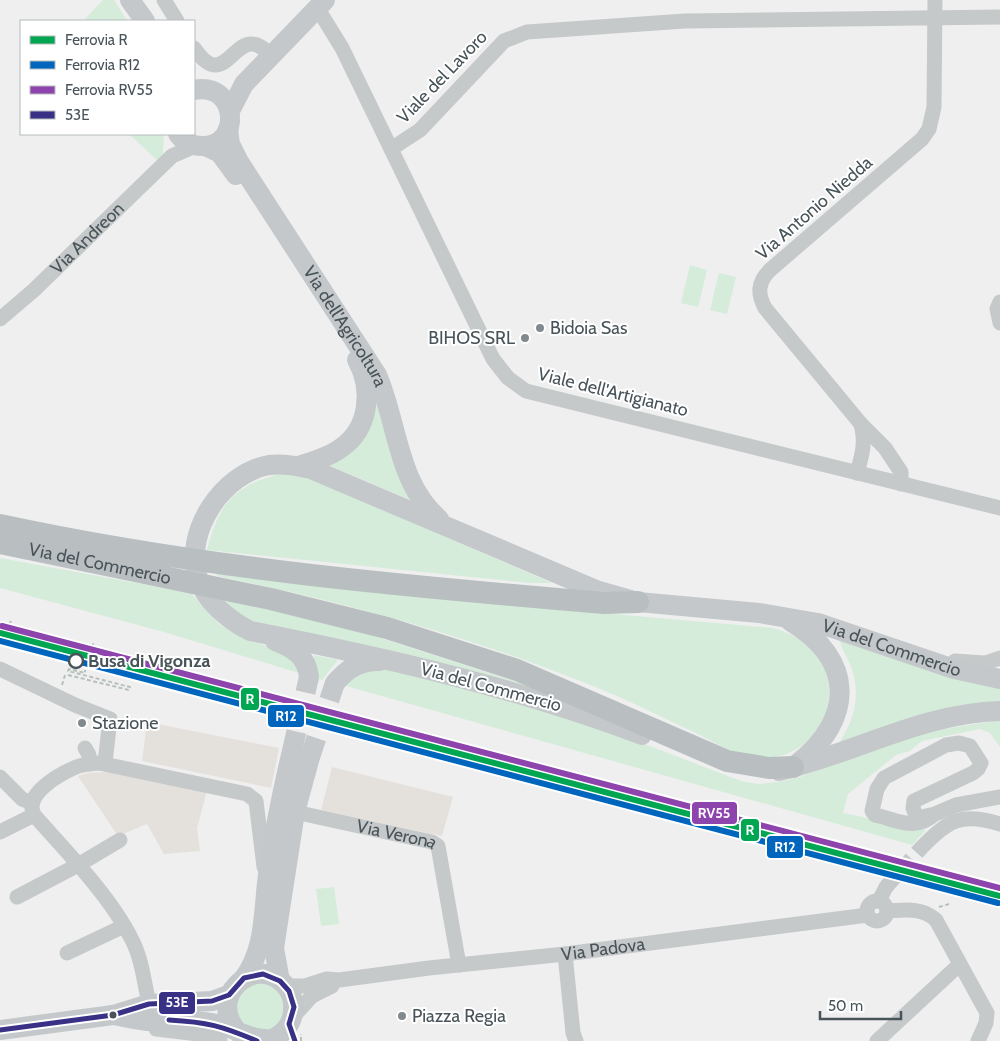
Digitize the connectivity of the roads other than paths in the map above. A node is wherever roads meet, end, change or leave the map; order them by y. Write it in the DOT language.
graph roads {
  1 [pos="129,0"];
  2 [pos="164,0"];
  3 [pos="934,0"];
  4 [pos="322,4"];
  5 [pos="934,17"];
  6 [pos="1000,17"];
  7 [pos="137,20"];
  8 [pos="144,20"];
  9 [pos="176,20"];
  10 [pos="195,50"];
  11 [pos="272,56"];
  12 [pos="244,84"];
  13 [pos="200,90"];
  14 [pos="229,120"];
  15 [pos="177,135"];
  16 [pos="178,135"];
  17 [pos="200,146"];
  18 [pos="391,149"];
  19 [pos="172,156"];
  20 [pos="1000,302"];
  21 [pos="0,319"];
  22 [pos="1000,323"];
  23 [pos="861,424"];
  24 [pos="298,466"];
  25 [pos="858,473"];
  26 [pos="901,484"];
  27 [pos="1000,508"];
  28 [pos="0,524"];
  29 [pos="450,528"];
  30 [pos="0,543"];
  31 [pos="638,602"];
  32 [pos="784,617"];
  33 [pos="250,631"];
  34 [pos="904,653"];
  35 [pos="1000,658"];
  36 [pos="395,662"];
  37 [pos="0,669"];
  38 [pos="309,676"];
  39 [pos="1000,679"];
  40 [pos="335,683"];
  41 [pos="1000,711"];
  42 [pos="84,748"];
  43 [pos="98,763"];
  44 [pos="793,767"];
  45 [pos="0,778"];
  46 [pos="1000,796"];
  47 [pos="33,809"];
  48 [pos="295,812"];
  49 [pos="935,814"];
  50 [pos="1000,824"];
  51 [pos="0,832"];
  52 [pos="120,840"];
  53 [pos="922,847"];
  54 [pos="78,865"];
  55 [pos="268,876"];
  56 [pos="886,887"];
  57 [pos="17,897"];
  58 [pos="883,906"];
  59 [pos="124,926"];
  60 [pos="67,953"];
  61 [pos="565,954"];
  62 [pos="960,964"];
  63 [pos="459,965"];
  64 [pos="244,978"];
  65 [pos="339,980"];
  66 [pos="283,984"];
  67 [pos="229,995"];
  68 [pos="149,1004"];
  69 [pos="113,1015"];
  70 [pos="994,1018"];
  71 [pos="145,1028"];
  72 [pos="292,1028"];
  73 [pos="0,1030"];
  74 [pos="198,1038"];
  75 [pos="251,1038"];
  76 [pos="220,1041"];
  77 [pos="576,1041"];
  78 [pos="877,1041"];
  79 [pos="978,1041"];
  1 -- 7 [label="main road"];
  1 -- 8 [label="main road"];
  2 -- 9 [label="street"];
  3 -- 5 [label="street, Via Antonio Niedda"];
  4 -- 11 [label="main road"];
  4 -- 18 [label="street, Viale dell'Artigianato"];
  5 -- 6 [label="street, Viale del Lavoro"];
  5 -- 18 [label="street, Viale del Lavoro"];
  5 -- 23 [label="street, Via Antonio Niedda"];
  10 -- 11 [label="street"];
  11 -- 12 [label="main road"];
  12 -- 13 [label="main road"];
  12 -- 14 [label="main road"];
  13 -- 14 [label="main road"];
  14 -- 17 [label="main road"];
  14 -- 29 [label="main road, Via dell'Agricoltura"];
  15 -- 19 [label="street"];
  16 -- 17 [label="main road, Via dell'Agricoltura"];
  17 -- 19 [label="street, Via Andreon"];
  17 -- 24 [label="main road, Via dell'Agricoltura"];
  18 -- 25 [label="street, Viale dell'Artigianato"];
  19 -- 21 [label="street, Via Andreon"];
  20 -- 22 [label="street"];
  23 -- 25 [label="street"];
  23 -- 26 [label="street, Via Antonio Niedda"];
  24 -- 29 [label="main road, Via del Commercio"];
  24 -- 33 [label="main road, Via del Commercio"];
  25 -- 26 [label="street, Viale dell'Artigianato"];
  26 -- 27 [label="street, Viale dell'Artigianato"];
  28 -- 31 [label="highway, Via del Commercio"];
  29 -- 31 [label="main road, Via del Commercio"];
  30 -- 44 [label="highway, Via del Commercio"];
  31 -- 32 [label="main road, Via del Commercio"];
  32 -- 34 [label="main road, Via del Commercio"];
  32 -- 44 [label="main road, Via del Commercio"];
  33 -- 36 [label="main road, Via del Commercio"];
  33 -- 38 [label="main road"];
  34 -- 35 [label="street"];
  34 -- 39 [label="main road, Via del Commercio"];
  36 -- 40 [label="main road"];
  36 -- 44 [label="main road, Via del Commercio"];
  37 -- 43 [label="street"];
  41 -- 44 [label="main road, Via del Commercio"];
  42 -- 43 [label="street"];
  43 -- 47 [label="street"];
  43 -- 55 [label="street"];
  45 -- 47 [label="street"];
  46 -- 49 [label="street"];
  47 -- 51 [label="street"];
  47 -- 54 [label="street"];
  48 -- 55 [label="main road"];
  48 -- 63 [label="street, Via Verona"];
  48 -- 66 [label="main road"];
  49 -- 49 [label="street"];
  50 -- 53 [label="street"];
  52 -- 54 [label="street"];
  54 -- 57 [label="street"];
  54 -- 59 [label="street"];
  55 -- 64 [label="main road"];
  56 -- 58 [label="street"];
  58 -- 61 [label="street, Via Padova"];
  58 -- 62 [label="street"];
  59 -- 60 [label="street"];
  59 -- 68 [label="street"];
  61 -- 63 [label="street, Via Padova"];
  61 -- 77 [label="street"];
  62 -- 70 [label="street"];
  62 -- 78 [label="street"];
  63 -- 65 [label="street, Via Padova"];
  64 -- 66 [label="main road, Via Padova"];
  64 -- 67 [label="main road"];
  65 -- 66 [label="street, Via Padova"];
  65 -- 72 [label="street, Via Padova"];
  66 -- 72 [label="main road"];
  67 -- 68 [label="main road"];
  67 -- 75 [label="main road"];
  68 -- 69 [label="main road"];
  69 -- 73 [label="main road"];
  69 -- 75 [label="main road"];
  70 -- 79 [label="street"];
  71 -- 74 [label="street"];
  72 -- 75 [label="main road, Via Padova"];
  74 -- 76 [label="street"];
}
